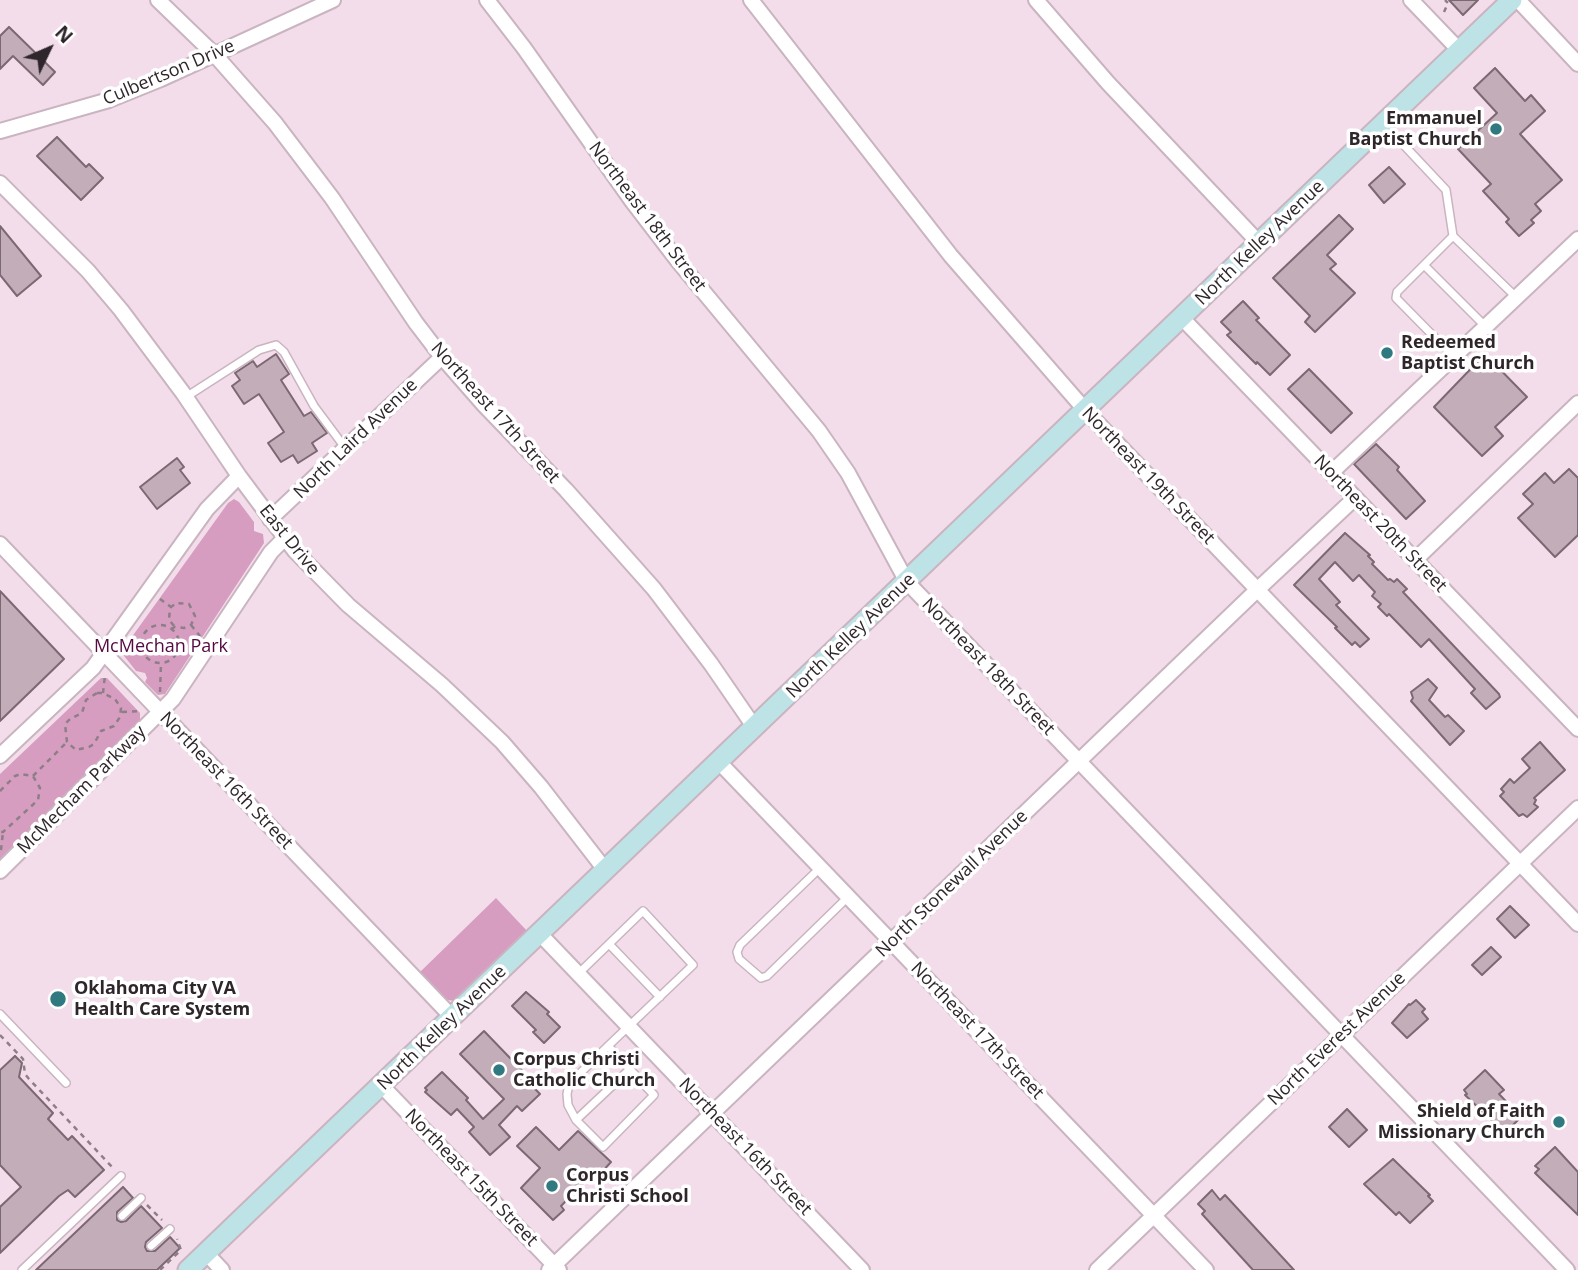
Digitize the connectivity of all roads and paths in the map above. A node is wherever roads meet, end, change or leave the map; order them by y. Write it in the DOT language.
graph roads {
  1 [pos="158,0"];
  2 [pos="333,0"];
  3 [pos="487,0"];
  4 [pos="751,0"];
  5 [pos="1036,0"];
  6 [pos="1411,0"];
  7 [pos="1512,0"];
  8 [pos="1518,0"];
  9 [pos="1448,1"];
  10 [pos="1441,20"];
  11 [pos="1459,50"];
  12 [pos="215,55"];
  13 [pos="1578,64"];
  14 [pos="1384,124"];
  15 [pos="0,131"];
  16 [pos="0,183"];
  17 [pos="1453,236"];
  18 [pos="1578,239"];
  19 [pos="1260,244"];
  20 [pos="1424,265"];
  21 [pos="1516,298"];
  22 [pos="1182,318"];
  23 [pos="1486,327"];
  24 [pos="1454,356"];
  25 [pos="442,357"];
  26 [pos="186,397"];
  27 [pos="1578,403"];
  28 [pos="1086,411"];
  29 [pos="346,449"];
  30 [pos="1331,473"];
  31 [pos="239,476"];
  32 [pos="1355,498"];
  33 [pos="270,519"];
  34 [pos="285,538"];
  35 [pos="0,544"];
  36 [pos="1415,560"];
  37 [pos="907,582"];
  38 [pos="1257,590"];
  39 [pos="173,628"];
  40 [pos="141,647"];
  41 [pos="112,654"];
  42 [pos="106,671"];
  43 [pos="103,693"];
  44 [pos="144,711"];
  45 [pos="121,712"];
  46 [pos="160,712"];
  47 [pos="1575,720"];
  48 [pos="755,728"];
  49 [pos="67,742"];
  50 [pos="0,756"];
  51 [pos="1079,761"];
  52 [pos="719,762"];
  53 [pos="33,776"];
  54 [pos="0,791"];
  55 [pos="1578,808"];
  56 [pos="1,832"];
  57 [pos="0,859"];
  58 [pos="1520,863"];
  59 [pos="820,868"];
  60 [pos="0,871"];
  61 [pos="606,871"];
  62 [pos="848,897"];
  63 [pos="1578,924"];
  64 [pos="540,934"];
  65 [pos="891,942"];
  66 [pos="609,944"];
  67 [pos="578,974"];
  68 [pos="660,997"];
  69 [pos="0,1014"];
  70 [pos="453,1018"];
  71 [pos="629,1026"];
  72 [pos="0,1035"];
  73 [pos="1342,1035"];
  74 [pos="608,1046"];
  75 [pos="629,1069"];
  76 [pos="66,1083"];
  77 [pos="382,1086"];
  78 [pos="713,1113"];
  79 [pos="576,1120"];
  80 [pos="114,1169"];
  81 [pos="121,1176"];
  82 [pos="141,1198"];
  83 [pos="1154,1215"];
  84 [pos="122,1216"];
  85 [pos="172,1231"];
  86 [pos="151,1246"];
  87 [pos="206,1253"];
  88 [pos="554,1268"];
  89 [pos="22,1270"];
  90 [pos="160,1270"];
  91 [pos="188,1270"];
  92 [pos="222,1270"];
  93 [pos="862,1270"];
  94 [pos="1097,1270"];
  95 [pos="1206,1270"];
  96 [pos="1567,1270"];
  1 -- 12 [label="street, Northeast 17th Street"];
  2 -- 12 [label="street, Culbertson Drive"];
  3 -- 37 [label="street, Northeast 18th Street"];
  4 -- 28 [label="street, Northeast 19th Street"];
  5 -- 19 [label="street"];
  6 -- 11 [label="street"];
  7 -- 11 [label="street, North Kelley Avenue"];
  8 -- 13 [label="street"];
  9 -- 10 [label="path"];
  11 -- 14 [label="street, North Kelley Avenue"];
  12 -- 15 [label="street, Culbertson Drive"];
  12 -- 25 [label="street, Northeast 17th Street"];
  14 -- 17 [label="lane"];
  14 -- 19 [label="street, North Kelley Avenue"];
  16 -- 26 [label="street, East Drive"];
  17 -- 20 [label="lane"];
  17 -- 21 [label="lane"];
  18 -- 21 [label="street"];
  19 -- 22 [label="street, North Kelley Avenue"];
  20 -- 23 [label="lane"];
  20 -- 24 [label="lane"];
  21 -- 23 [label="street"];
  22 -- 28 [label="street, North Kelley Avenue"];
  22 -- 30 [label="street, Northeast 20th Street"];
  23 -- 24 [label="street"];
  24 -- 30 [label="street"];
  25 -- 29 [label="street, North Laird Avenue"];
  25 -- 48 [label="street, Northeast 17th Street"];
  26 -- 29 [label="lane"];
  26 -- 31 [label="street, East Drive"];
  27 -- 36 [label="street"];
  28 -- 37 [label="street, North Kelley Avenue"];
  28 -- 38 [label="street, Northeast 19th Street"];
  29 -- 33 [label="street, North Laird Avenue"];
  30 -- 32 [label="street, Northeast 20th Street"];
  31 -- 33 [label="street, East Drive"];
  31 -- 41 [label="street"];
  32 -- 36 [label="street, Northeast 20th Street"];
  32 -- 38 [label="street, North Stonewall Avenue"];
  33 -- 34 [label="street, East Drive"];
  34 -- 46 [label="street, McMecham Parkway"];
  34 -- 61 [label="street, East Drive"];
  35 -- 41 [label="street, Northeast 16th Street"];
  36 -- 47 [label="street, Northeast 20th Street"];
  37 -- 48 [label="street, North Kelley Avenue"];
  37 -- 51 [label="street, Northeast 18th Street"];
  38 -- 51 [label="street, North Stonewall Avenue"];
  38 -- 58 [label="street, Northeast 19th Street"];
  39 -- 39 [label="path"];
  39 -- 40 [label="path"];
  39 -- 40 [label="path"];
  40 -- 41 [label="path"];
  41 -- 46 [label="street, Northeast 16th Street"];
  41 -- 50 [label="street"];
  42 -- 43 [label="path"];
  43 -- 45 [label="path"];
  43 -- 49 [label="path"];
  44 -- 45 [label="path"];
  45 -- 49 [label="path"];
  46 -- 60 [label="street, McMecham Parkway"];
  46 -- 70 [label="street, Northeast 16th Street"];
  48 -- 52 [label="street, North Kelley Avenue"];
  49 -- 53 [label="path"];
  51 -- 65 [label="street, North Stonewall Avenue"];
  51 -- 73 [label="street, Northeast 18th Street"];
  52 -- 59 [label="street, Northeast 17th Street"];
  52 -- 61 [label="street, North Kelley Avenue"];
  53 -- 54 [label="path"];
  53 -- 56 [label="path"];
  55 -- 58 [label="street, North Everest Avenue"];
  56 -- 57 [label="path"];
  58 -- 63 [label="street, Northeast 19th Street"];
  58 -- 73 [label="street, North Everest Avenue"];
  59 -- 62 [label="street, Northeast 17th Street"];
  59 -- 62 [label="lane"];
  61 -- 64 [label="street, North Kelley Avenue"];
  62 -- 65 [label="street, Northeast 17th Street"];
  64 -- 67 [label="street, Northeast 16th Street"];
  64 -- 70 [label="street, North Kelley Avenue"];
  65 -- 78 [label="street, North Stonewall Avenue"];
  65 -- 83 [label="street, Northeast 17th Street"];
  66 -- 67 [label="lane"];
  66 -- 68 [label="lane"];
  66 -- 68 [label="lane"];
  67 -- 71 [label="street, Northeast 16th Street"];
  68 -- 71 [label="lane"];
  69 -- 76 [label="lane"];
  70 -- 77 [label="street, North Kelley Avenue"];
  71 -- 74 [label="lane"];
  71 -- 78 [label="street, Northeast 16th Street"];
  72 -- 80 [label="path"];
  73 -- 83 [label="street, North Everest Avenue"];
  73 -- 96 [label="street, Northeast 18th Street"];
  74 -- 75 [label="lane"];
  74 -- 79 [label="lane"];
  75 -- 79 [label="lane"];
  75 -- 79 [label="lane"];
  77 -- 87 [label="street, North Kelley Avenue"];
  77 -- 88 [label="street, Northeast 15th Street"];
  78 -- 88 [label="street, North Stonewall Avenue"];
  78 -- 93 [label="street, Northeast 16th Street"];
  81 -- 89 [label="lane"];
  82 -- 84 [label="lane"];
  83 -- 94 [label="street, North Everest Avenue"];
  83 -- 95 [label="street, Northeast 17th Street"];
  85 -- 86 [label="lane"];
  85 -- 90 [label="path"];
  87 -- 91 [label="street, North Kelley Avenue"];
  87 -- 92 [label="street"];
}
